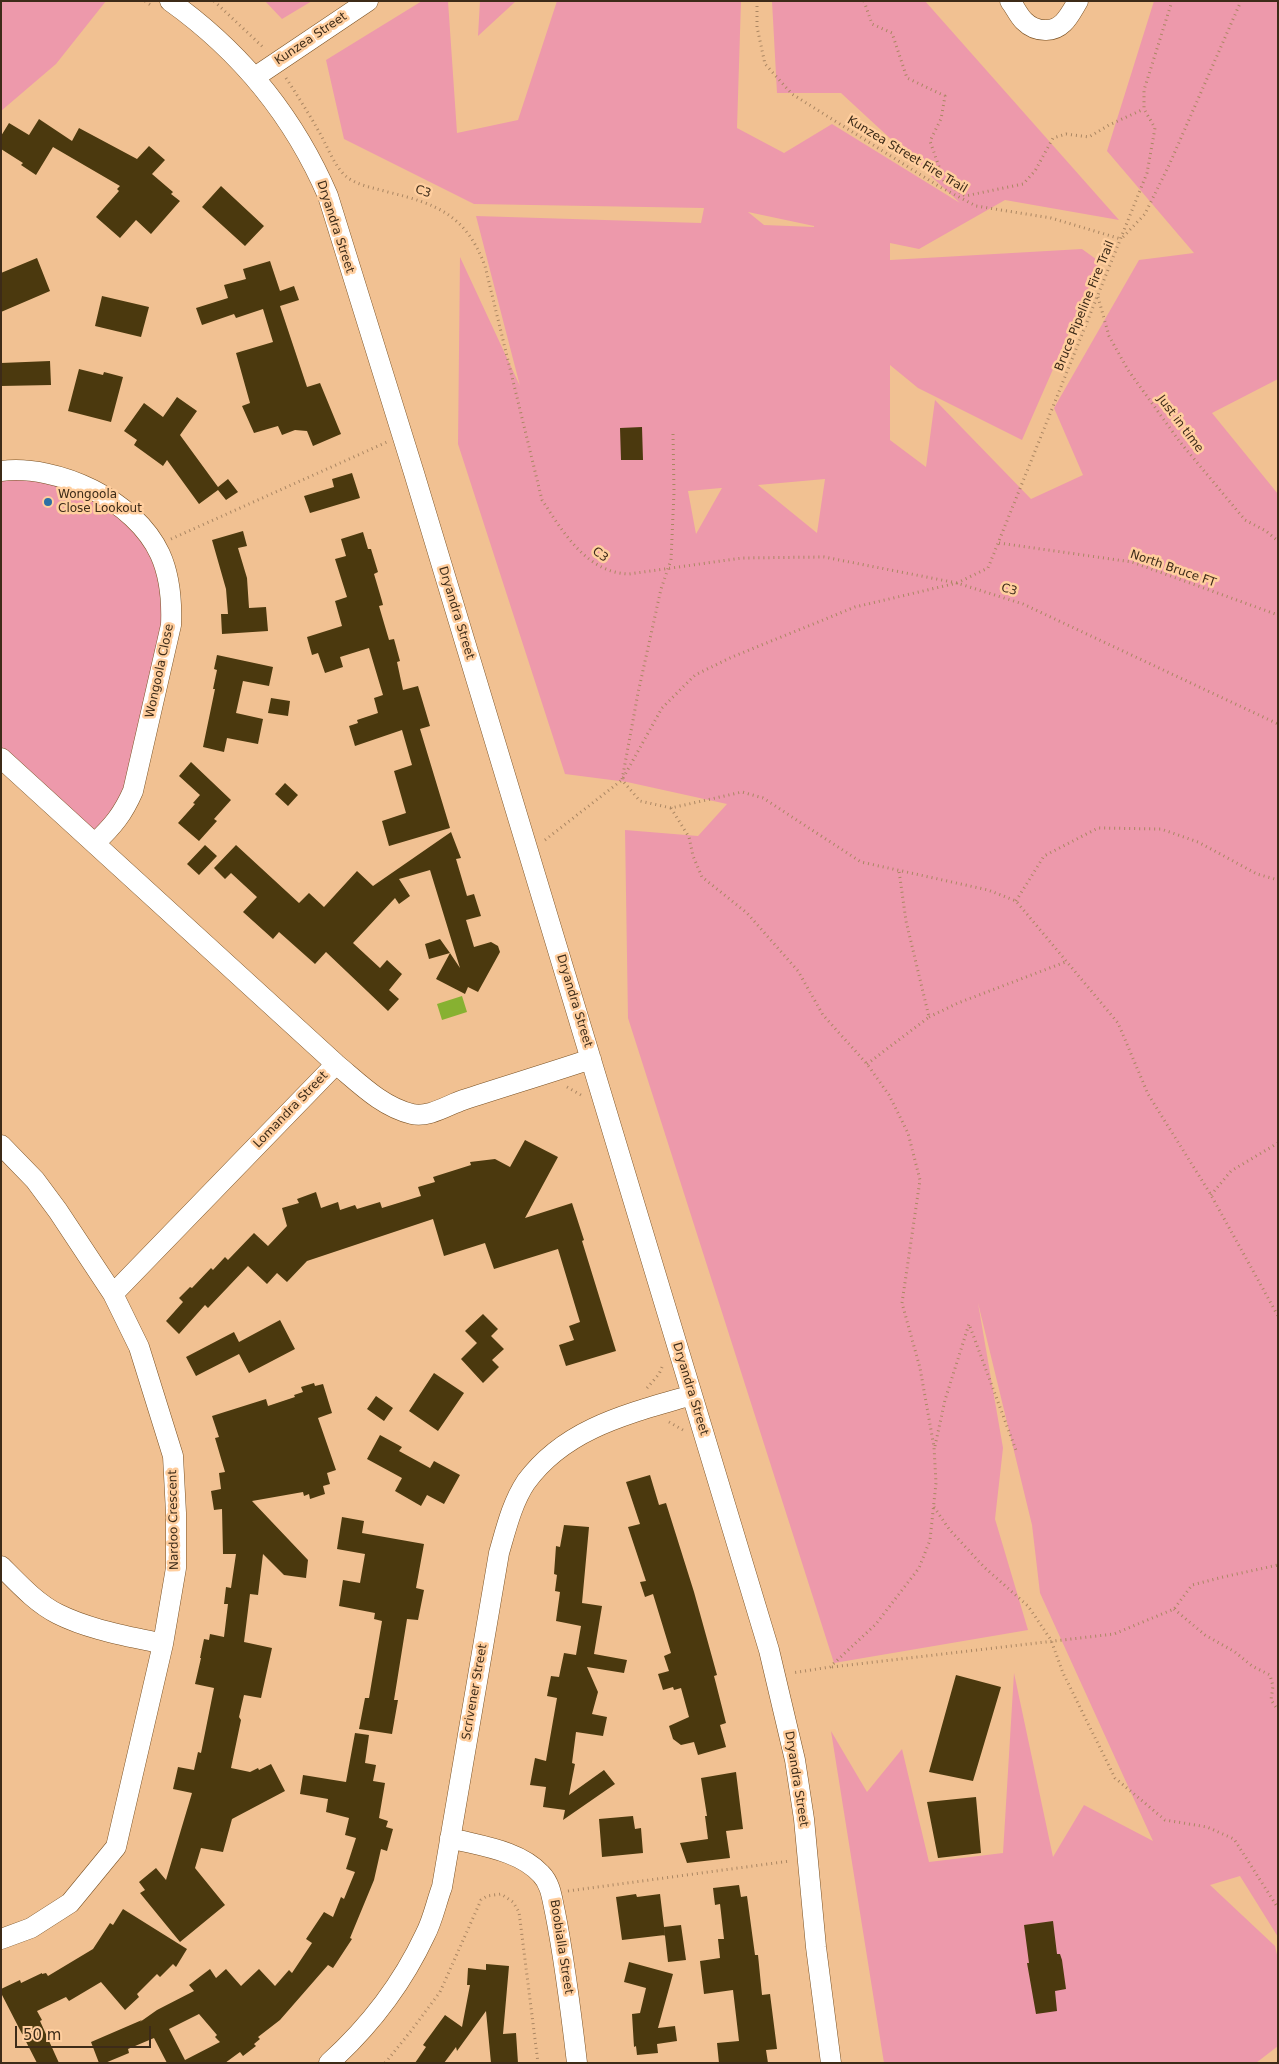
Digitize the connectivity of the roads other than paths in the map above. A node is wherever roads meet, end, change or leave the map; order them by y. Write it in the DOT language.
graph roads {
  1 [pos="368,1"];
  2 [pos="1078,1"];
  3 [pos="1014,3"];
  4 [pos="163,6"];
  5 [pos="255,77"];
  6 [pos="1,471"];
  7 [pos="1,758"];
  8 [pos="94,843"];
  9 [pos="591,1059"];
  10 [pos="336,1064"];
  11 [pos="1,1145"];
  12 [pos="113,1294"];
  13 [pos="692,1395"];
  14 [pos="1,1566"];
  15 [pos="163,1644"];
  16 [pos="450,1838"];
  17 [pos="1,1939"];
  18 [pos="329,2063"];
  19 [pos="577,2063"];
  20 [pos="831,2063"];
  1 -- 5 [label="street, Kunzea Street"];
  2 -- 3 [label="street"];
  4 -- 5 [label="street, Dryandra Street"];
  5 -- 9 [label="street, Dryandra Street"];
  6 -- 8 [label="street, Wongoola Close"];
  7 -- 8 [label="street"];
  8 -- 10 [label="street"];
  9 -- 10 [label="street, Lomandra Street"];
  9 -- 13 [label="street, Dryandra Street"];
  10 -- 12 [label="street, Lomandra Street"];
  11 -- 12 [label="street, Nardoo Crescent"];
  12 -- 15 [label="street, Nardoo Crescent"];
  13 -- 16 [label="street, Scrivener Street"];
  13 -- 20 [label="street, Dryandra Street"];
  14 -- 15 [label="street"];
  15 -- 17 [label="street, Nardoo Crescent"];
  16 -- 18 [label="street, Scrivener Street"];
  16 -- 19 [label="street, Boobialla Street"];
}
